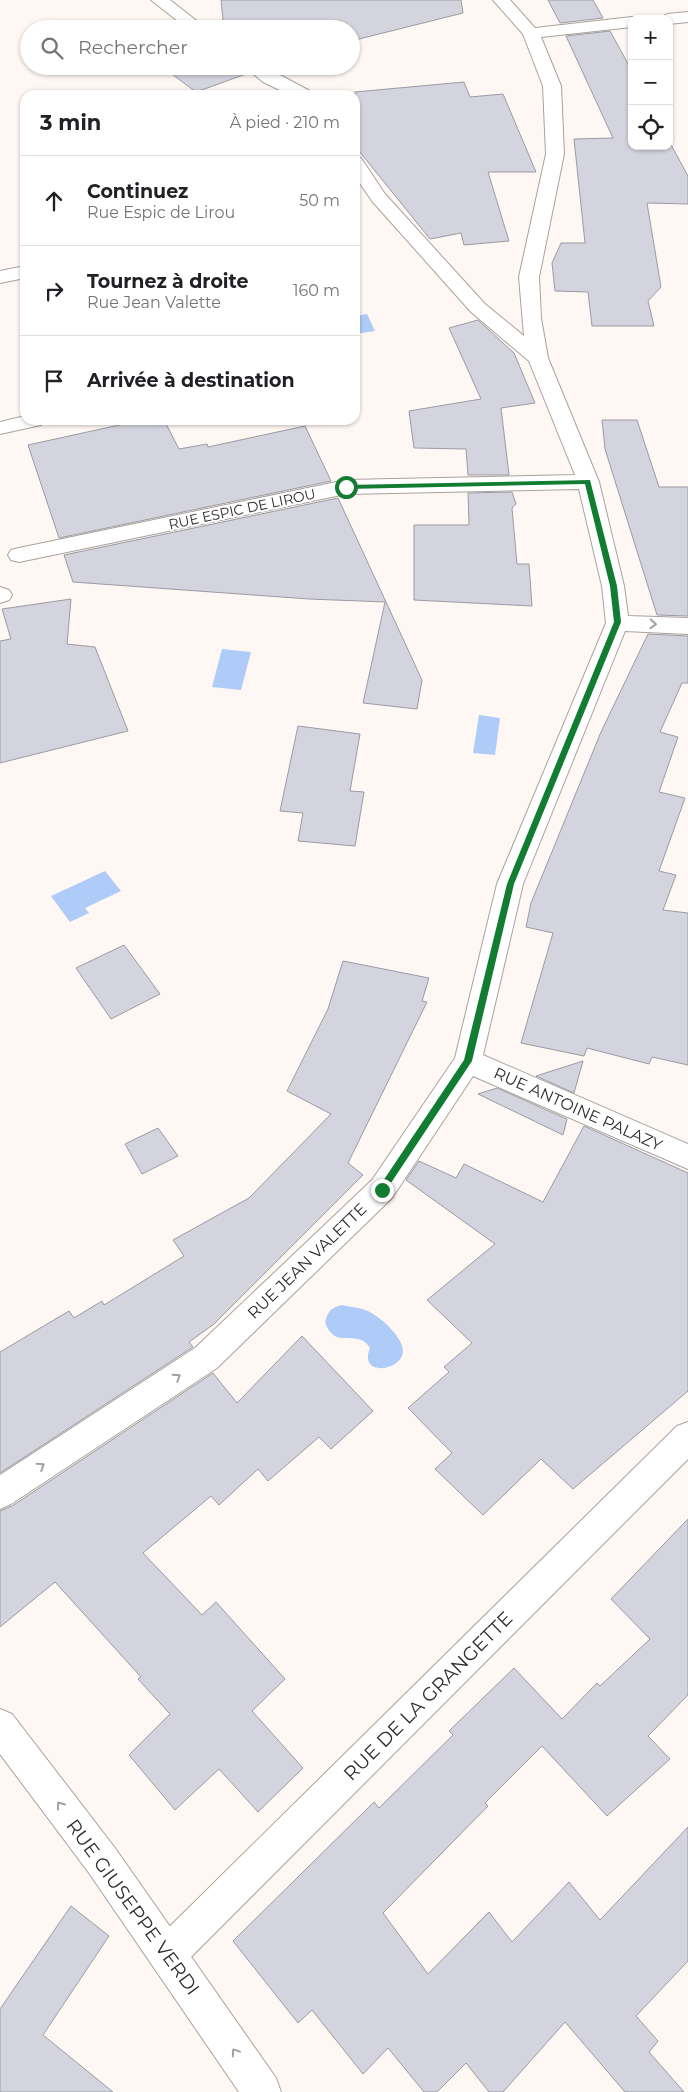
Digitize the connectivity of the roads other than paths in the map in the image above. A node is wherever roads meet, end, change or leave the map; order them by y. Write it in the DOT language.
graph roads {
  1 [pos="159,0"];
  2 [pos="501,0"];
  3 [pos="187,20"];
  4 [pos="628,22"];
  5 [pos="531,33"];
  6 [pos="265,75"];
  7 [pos="294,90"];
  8 [pos="360,174"];
  9 [pos="20,273"];
  10 [pos="0,277"];
  11 [pos="538,358"];
  12 [pos="20,423"];
  13 [pos="0,428"];
  14 [pos="588,482"];
  15 [pos="19,555"];
  16 [pos="617,622"];
  17 [pos="688,626"];
  18 [pos="468,1061"];
  19 [pos="688,1157"];
  20 [pos="688,1437"];
  21 [pos="0,1493"];
  22 [pos="0,1726"];
  23 [pos="168,1954"];
  24 [pos="262,2092"];
  1 -- 3 [label="street"];
  2 -- 5 [label="street, RUE JEAN VALETTE"];
  4 -- 5 [label="street"];
  5 -- 11 [label="street, RUE JEAN VALETTE"];
  6 -- 7 [label="street"];
  8 -- 11 [label="street"];
  9 -- 10 [label="street"];
  11 -- 14 [label="street, RUE JEAN VALETTE"];
  12 -- 13 [label="street"];
  14 -- 15 [label="street, RUE ESPIC DE LIROU"];
  14 -- 16 [label="street, RUE JEAN VALETTE"];
  16 -- 17 [label="street, one-way"];
  16 -- 18 [label="street, RUE JEAN VALETTE"];
  18 -- 19 [label="street, RUE ANTOINE PALAZY"];
  21 -- 18 [label="street, RUE JEAN VALETTE, one-way"];
  20 -- 23 [label="street, RUE DE LA GRANGETTE"];
  23 -- 22 [label="street, RUE GIUSEPPE VERDI, one-way"];
  24 -- 23 [label="street, RUE GIUSEPPE VERDI, one-way"];
}
